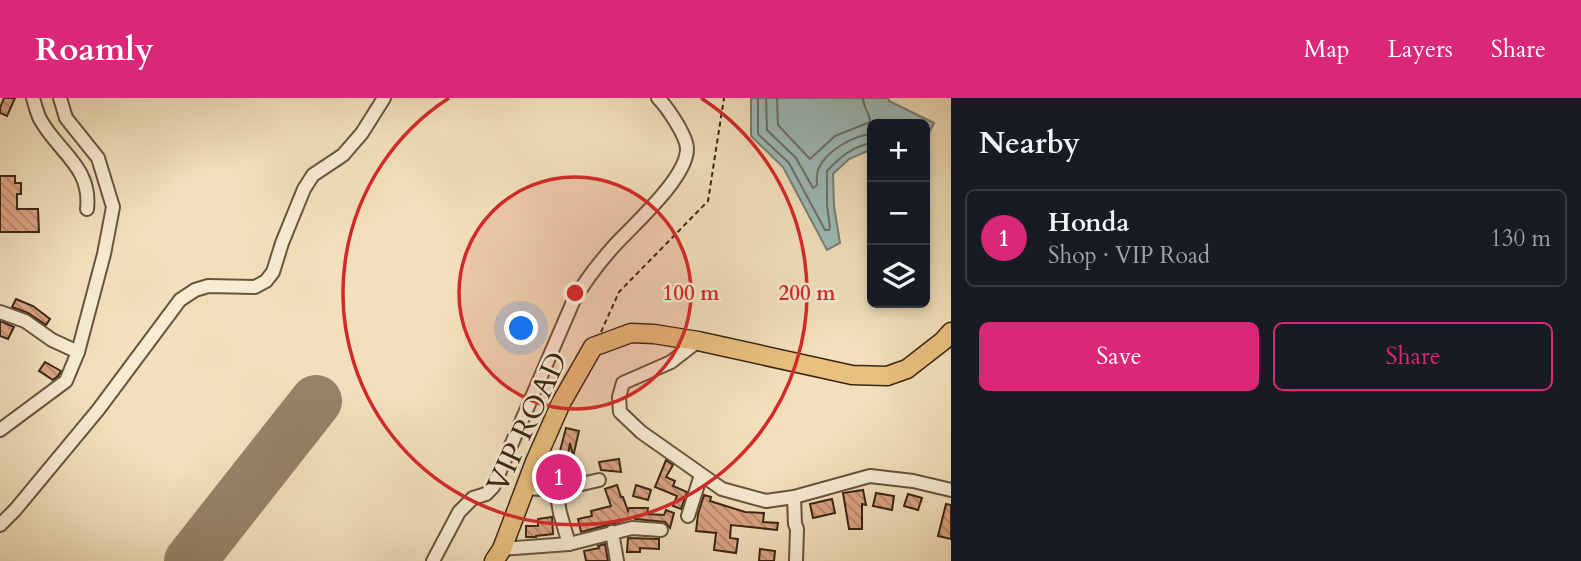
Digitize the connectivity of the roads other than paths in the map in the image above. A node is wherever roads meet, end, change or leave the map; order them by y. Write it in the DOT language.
graph roads {
  1 [pos="33,98"];
  2 [pos="60,98"];
  3 [pos="384,98"];
  4 [pos="658,98"];
  5 [pos="109,195"];
  6 [pos="0,312"];
  7 [pos="951,332"];
  8 [pos="698,341"];
  9 [pos="78,352"];
  10 [pos="0,429"];
  11 [pos="701,475"];
  12 [pos="600,481"];
  13 [pos="525,488"];
  14 [pos="556,490"];
  15 [pos="951,490"];
  16 [pos="794,497"];
  17 [pos="688,516"];
  18 [pos="0,525"];
  19 [pos="661,530"];
  20 [pos="612,532"];
  21 [pos="569,544"];
  22 [pos="498,555"];
  23 [pos="433,561"];
  24 [pos="617,561"];
  25 [pos="796,561"];
  1 -- 5 [label="street"];
  2 -- 5 [label="street"];
  3 -- 18 [label="street"];
  4 -- 23 [label="street"];
  5 -- 9 [label="street"];
  6 -- 9 [label="street"];
  7 -- 8 [label="highway, VIP ROAD"];
  8 -- 11 [label="street"];
  8 -- 13 [label="highway, VIP ROAD"];
  9 -- 10 [label="street"];
  11 -- 16 [label="street"];
  11 -- 17 [label="street"];
  12 -- 14 [label="street"];
  13 -- 14 [label="street"];
  13 -- 22 [label="highway, VIP ROAD"];
  14 -- 21 [label="street"];
  15 -- 16 [label="street"];
  16 -- 25 [label="street"];
  19 -- 20 [label="street"];
  20 -- 21 [label="street"];
  20 -- 24 [label="street"];
  21 -- 22 [label="street"];
}
